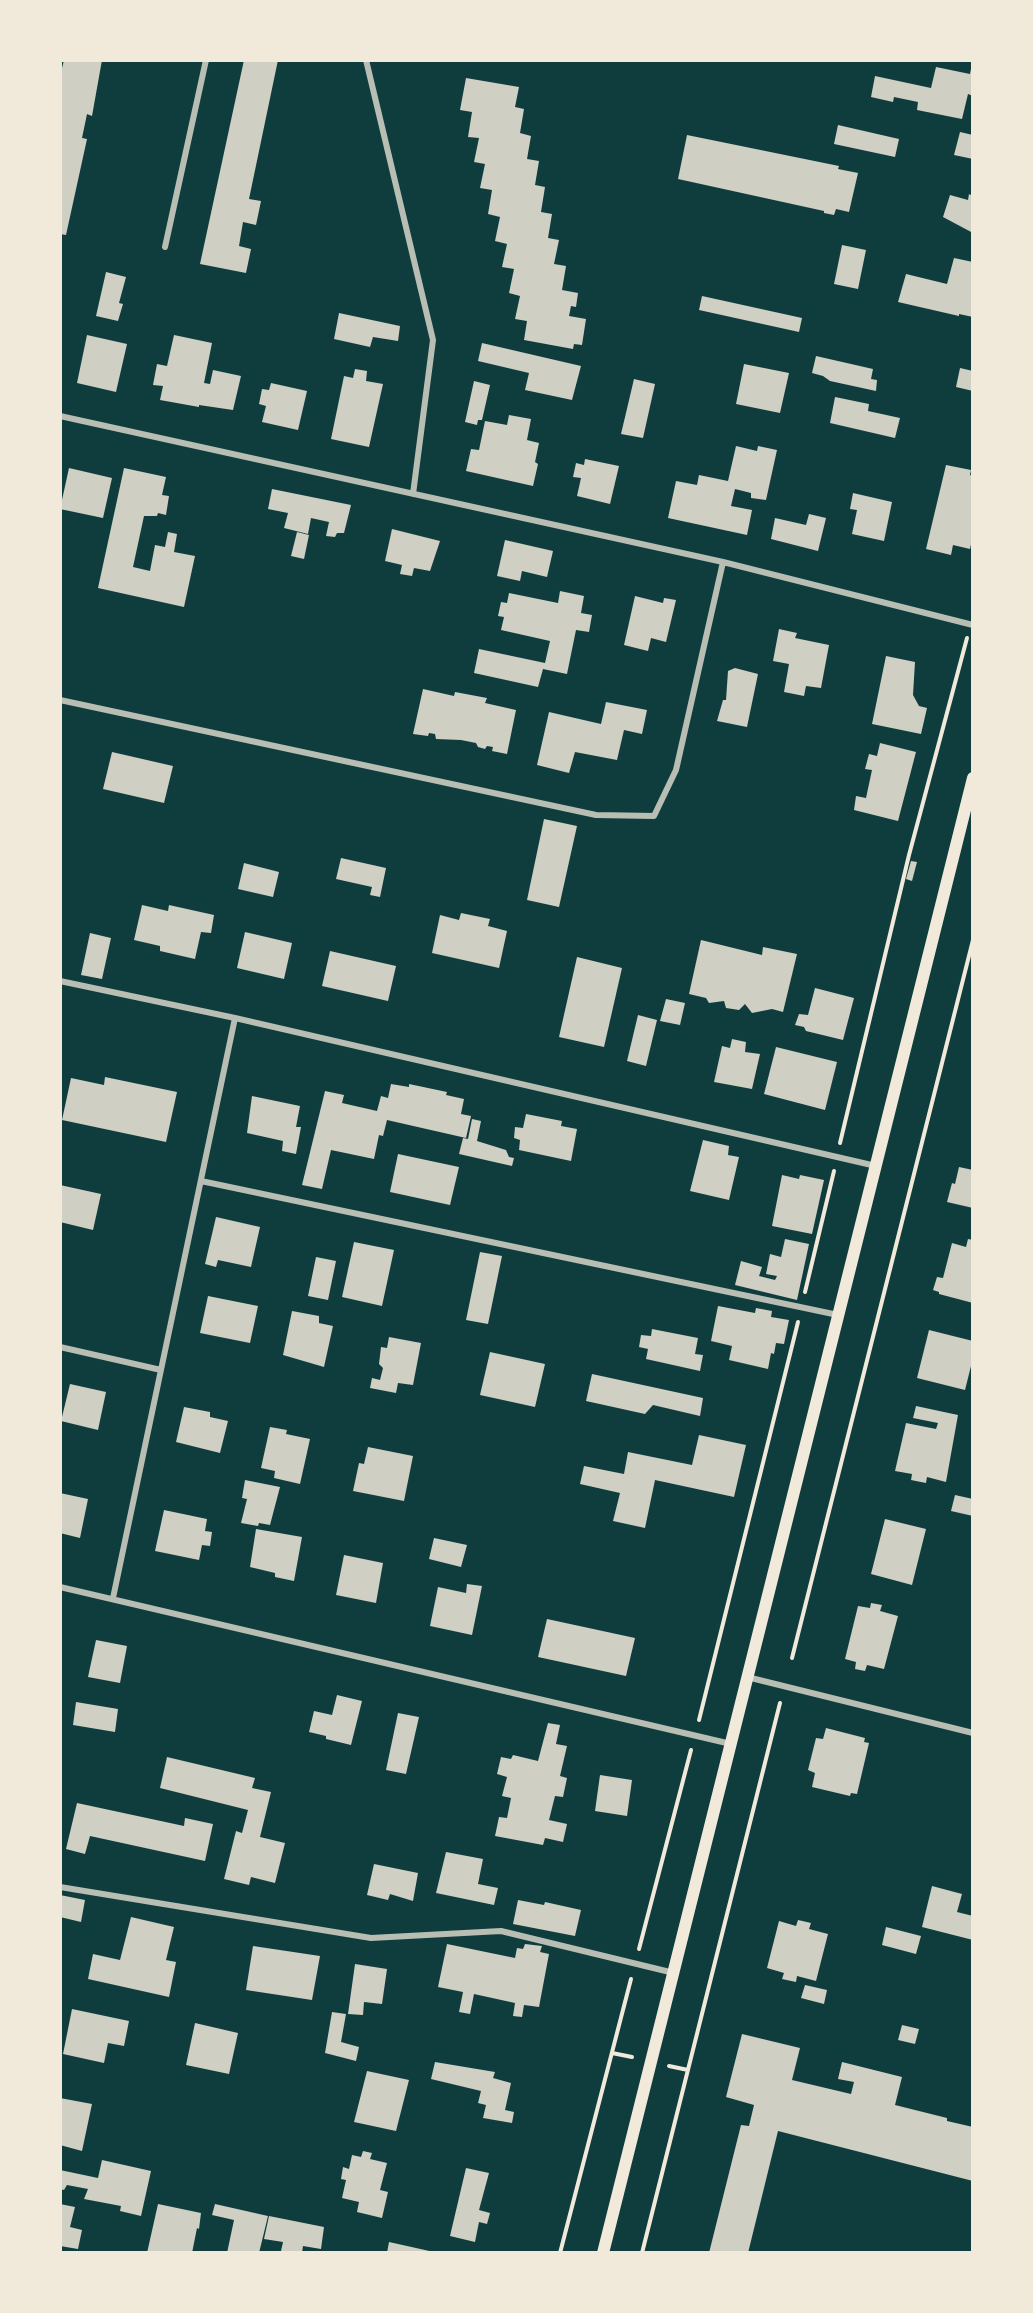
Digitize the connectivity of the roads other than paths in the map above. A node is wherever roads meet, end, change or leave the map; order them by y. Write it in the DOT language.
graph roads {
  1 [pos="206,60"];
  2 [pos="366,60"];
  3 [pos="165,247"];
  4 [pos="60,416"];
  5 [pos="413,494"];
  6 [pos="723,562"];
  7 [pos="972,625"];
  8 [pos="60,700"];
  9 [pos="973,778"];
  10 [pos="60,981"];
  11 [pos="235,1017"];
  12 [pos="876,1166"];
  13 [pos="201,1182"];
  14 [pos="838,1315"];
  15 [pos="60,1347"];
  16 [pos="161,1370"];
  17 [pos="60,1587"];
  18 [pos="113,1598"];
  19 [pos="747,1677"];
  20 [pos="973,1732"];
  21 [pos="731,1744"];
  22 [pos="60,1887"];
  23 [pos="674,1972"];
  24 [pos="610,2218"];
  25 [pos="597,2253"];
  26 [pos="603,2253"];
  1 -- 3 [label="street"];
  2 -- 5 [label="street"];
  4 -- 5 [label="street"];
  5 -- 6 [label="street"];
  6 -- 7 [label="street"];
  6 -- 8 [label="street"];
  9 -- 12 [label="main road"];
  10 -- 11 [label="street"];
  11 -- 12 [label="street"];
  11 -- 13 [label="street"];
  12 -- 14 [label="main road"];
  13 -- 14 [label="street"];
  13 -- 16 [label="street"];
  14 -- 19 [label="main road"];
  15 -- 16 [label="street"];
  16 -- 18 [label="street"];
  17 -- 18 [label="street"];
  18 -- 21 [label="street"];
  19 -- 20 [label="street"];
  19 -- 21 [label="main road"];
  21 -- 23 [label="main road"];
  22 -- 23 [label="street"];
  23 -- 24 [label="main road"];
  24 -- 25 [label="main road"];
  24 -- 26 [label="main road"];
}
